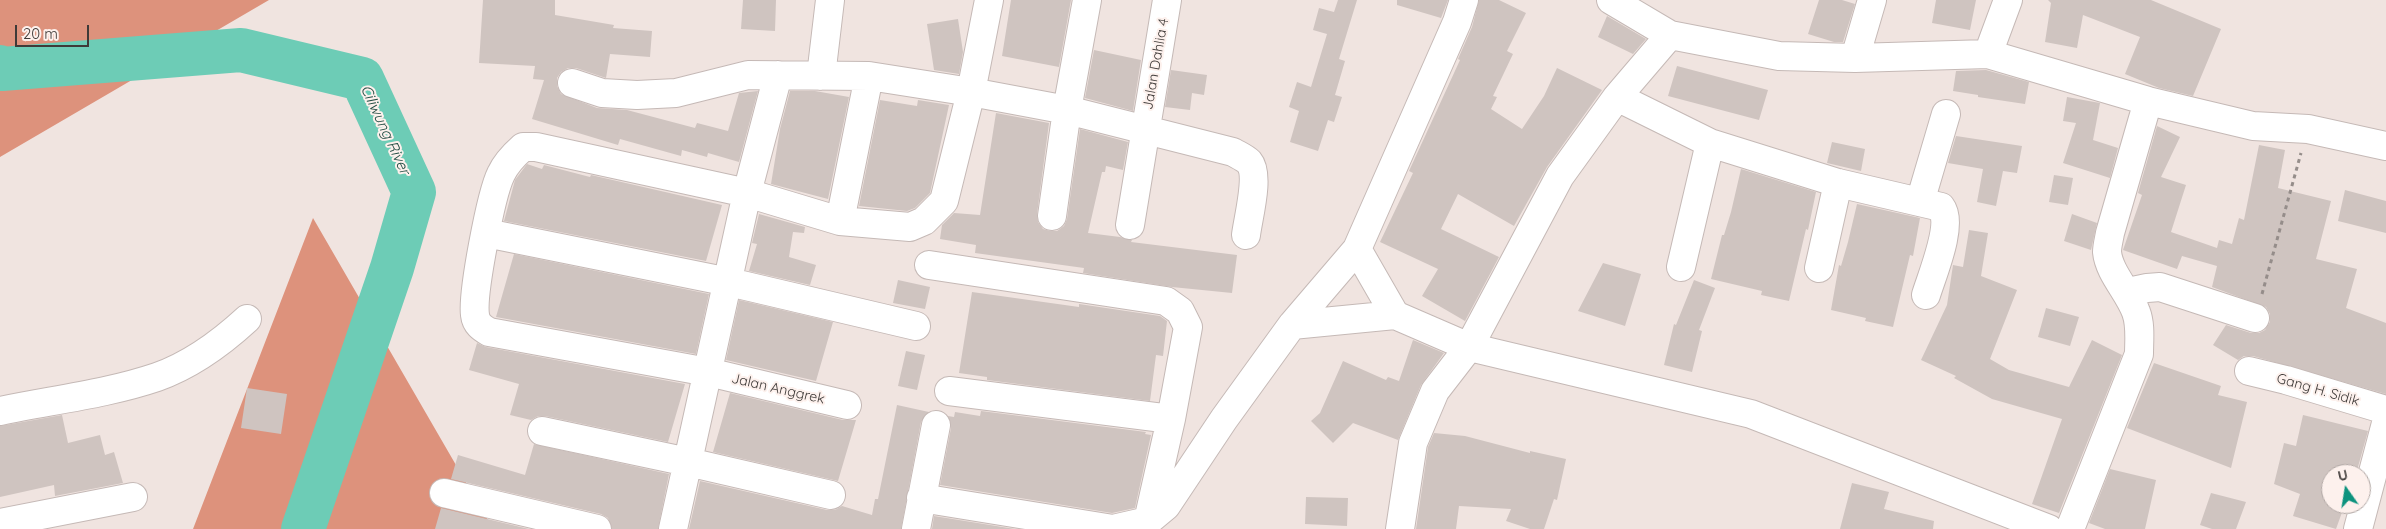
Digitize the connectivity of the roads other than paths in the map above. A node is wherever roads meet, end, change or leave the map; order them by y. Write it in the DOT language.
graph roads {
  1 [pos="830,0"];
  2 [pos="989,0"];
  3 [pos="1087,0"];
  4 [pos="1167,0"];
  5 [pos="1464,0"];
  6 [pos="1611,0"];
  7 [pos="1872,0"];
  8 [pos="2008,0"];
  9 [pos="1670,35"];
  10 [pos="1988,54"];
  11 [pos="1856,58"];
  12 [pos="778,75"];
  13 [pos="821,76"];
  14 [pos="869,76"];
  15 [pos="572,83"];
  16 [pos="972,92"];
  17 [pos="1617,97"];
  18 [pos="2148,101"];
  19 [pos="1067,110"];
  20 [pos="1946,114"];
  21 [pos="1145,128"];
  22 [pos="1710,143"];
  23 [pos="2386,146"];
  24 [pos="1838,183"];
  25 [pos="747,193"];
  26 [pos="1920,202"];
  27 [pos="1052,216"];
  28 [pos="840,221"];
  29 [pos="1130,225"];
  30 [pos="486,232"];
  31 [pos="1246,235"];
  32 [pos="1357,249"];
  33 [pos="929,266"];
  34 [pos="1681,267"];
  35 [pos="1819,268"];
  36 [pos="729,282"];
  37 [pos="2128,292"];
  38 [pos="1926,295"];
  39 [pos="1395,316"];
  40 [pos="2255,318"];
  41 [pos="247,319"];
  42 [pos="1292,325"];
  43 [pos="916,326"];
  44 [pos="1469,347"];
  45 [pos="708,372"];
  46 [pos="2249,372"];
  47 [pos="949,391"];
  48 [pos="847,405"];
  49 [pos="2386,410"];
  50 [pos="0,411"];
  51 [pos="1171,419"];
  52 [pos="2386,423"];
  53 [pos="936,425"];
  54 [pos="542,431"];
  55 [pos="688,462"];
  56 [pos="444,493"];
  57 [pos="831,495"];
  58 [pos="133,497"];
  59 [pos="921,498"];
  60 [pos="1148,521"];
  61 [pos="16,524"];
  62 [pos="597,529"];
  63 [pos="673,529"];
  64 [pos="916,529"];
  65 [pos="1400,529"];
  66 [pos="2049,529"];
  67 [pos="2070,529"];
  68 [pos="2358,529"];
  1 -- 13 [label="street"];
  2 -- 16 [label="street"];
  3 -- 19 [label="street"];
  4 -- 21 [label="street, Jalan Dahlia 4"];
  5 -- 32 [label="street"];
  6 -- 9 [label="street"];
  7 -- 11 [label="street"];
  8 -- 10 [label="street"];
  9 -- 11 [label="street"];
  9 -- 17 [label="street"];
  10 -- 11 [label="street"];
  10 -- 18 [label="street"];
  12 -- 13 [label="street"];
  12 -- 15 [label="street"];
  12 -- 25 [label="street"];
  13 -- 14 [label="street"];
  14 -- 16 [label="street"];
  14 -- 28 [label="street"];
  16 -- 19 [label="street"];
  16 -- 28 [label="street"];
  17 -- 22 [label="street"];
  17 -- 44 [label="street"];
  18 -- 23 [label="street"];
  18 -- 37 [label="street"];
  19 -- 21 [label="street"];
  19 -- 27 [label="street"];
  20 -- 26 [label="street"];
  21 -- 29 [label="street, Jalan Dahlia 4"];
  21 -- 31 [label="street"];
  22 -- 24 [label="street"];
  22 -- 34 [label="street"];
  24 -- 26 [label="street"];
  24 -- 35 [label="street"];
  25 -- 28 [label="street"];
  25 -- 30 [label="street"];
  25 -- 36 [label="street"];
  26 -- 38 [label="street"];
  30 -- 36 [label="street"];
  30 -- 45 [label="street, Jalan Anggrek"];
  32 -- 39 [label="street"];
  32 -- 42 [label="street"];
  33 -- 51 [label="street"];
  36 -- 43 [label="street"];
  36 -- 45 [label="street"];
  37 -- 40 [label="street"];
  37 -- 67 [label="street"];
  39 -- 42 [label="street"];
  39 -- 44 [label="street"];
  41 -- 50 [label="street"];
  42 -- 60 [label="street"];
  44 -- 65 [label="street"];
  44 -- 66 [label="street"];
  45 -- 48 [label="street, Jalan Anggrek"];
  45 -- 55 [label="street"];
  46 -- 49 [label="street, Gang H. Sidik"];
  47 -- 51 [label="street"];
  51 -- 60 [label="street"];
  52 -- 68 [label="street"];
  53 -- 59 [label="street"];
  54 -- 55 [label="street"];
  55 -- 57 [label="street"];
  55 -- 63 [label="street"];
  56 -- 62 [label="street"];
  58 -- 61 [label="street"];
  59 -- 60 [label="street"];
  59 -- 64 [label="street"];
}
